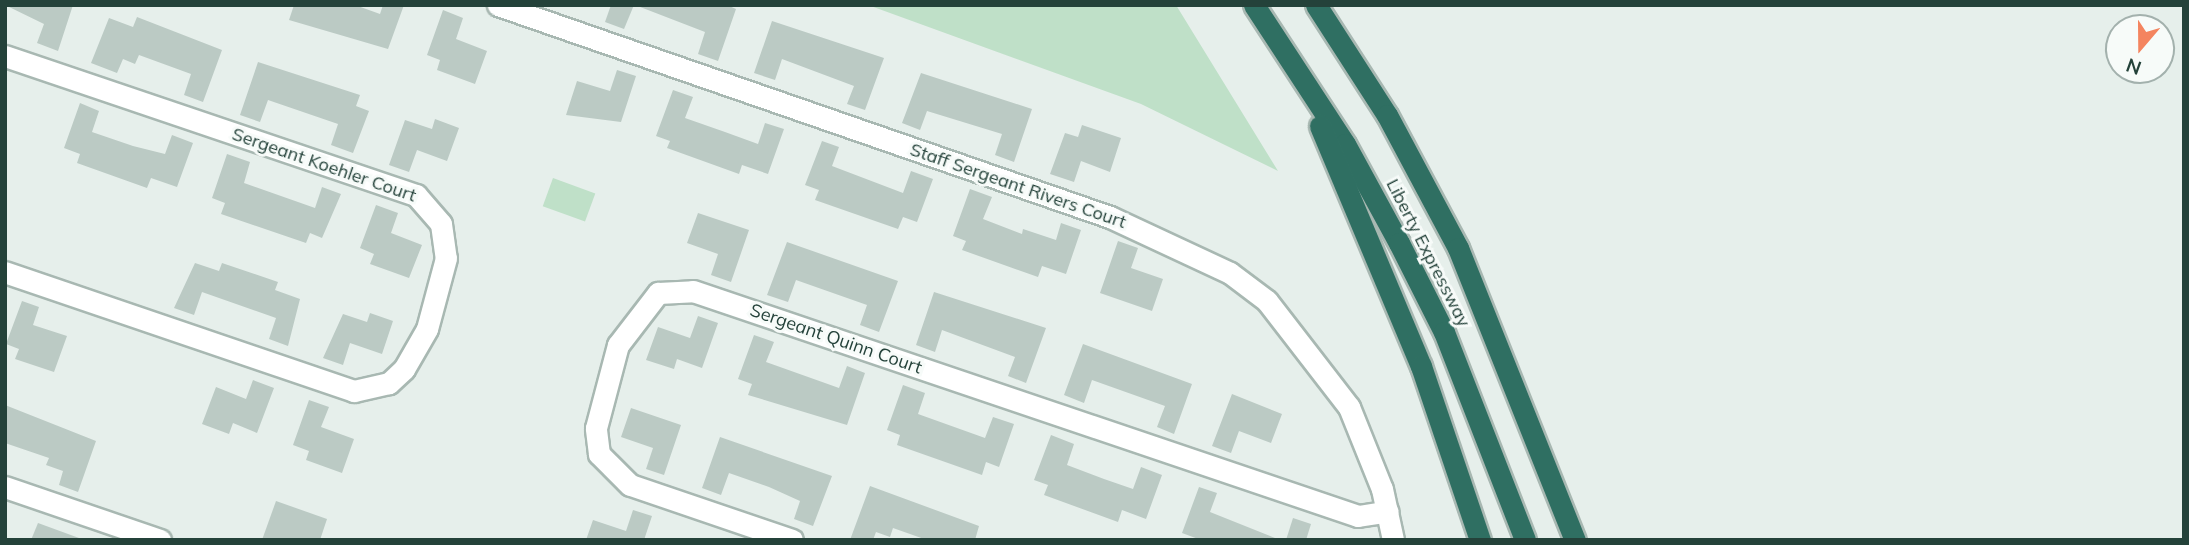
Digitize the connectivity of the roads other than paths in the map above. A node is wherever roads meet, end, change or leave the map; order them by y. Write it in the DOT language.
graph roads {
  1 [pos="498,5"];
  2 [pos="1254,5"];
  3 [pos="1316,5"];
  4 [pos="1279,39"];
  5 [pos="5,55"];
  6 [pos="5,272"];
  7 [pos="5,487"];
  8 [pos="1388,512"];
  9 [pos="160,540"];
  10 [pos="792,540"];
  11 [pos="1393,540"];
  12 [pos="1480,540"];
  13 [pos="1525,540"];
  14 [pos="1575,540"];
  1 -- 8 [label="street, Staff Sergeant Rivers Court"];
  2 -- 4 [label="highway, Liberty Expressway"];
  3 -- 14 [label="highway, Liberty Expressway"];
  4 -- 12 [label="highway"];
  4 -- 13 [label="highway, Liberty Expressway"];
  5 -- 6 [label="street, Sergeant Koehler Court"];
  7 -- 9 [label="street"];
  8 -- 10 [label="street, Sergeant Quinn Court"];
  8 -- 11 [label="street, Staff Sergeant Rivers Court"];
}
